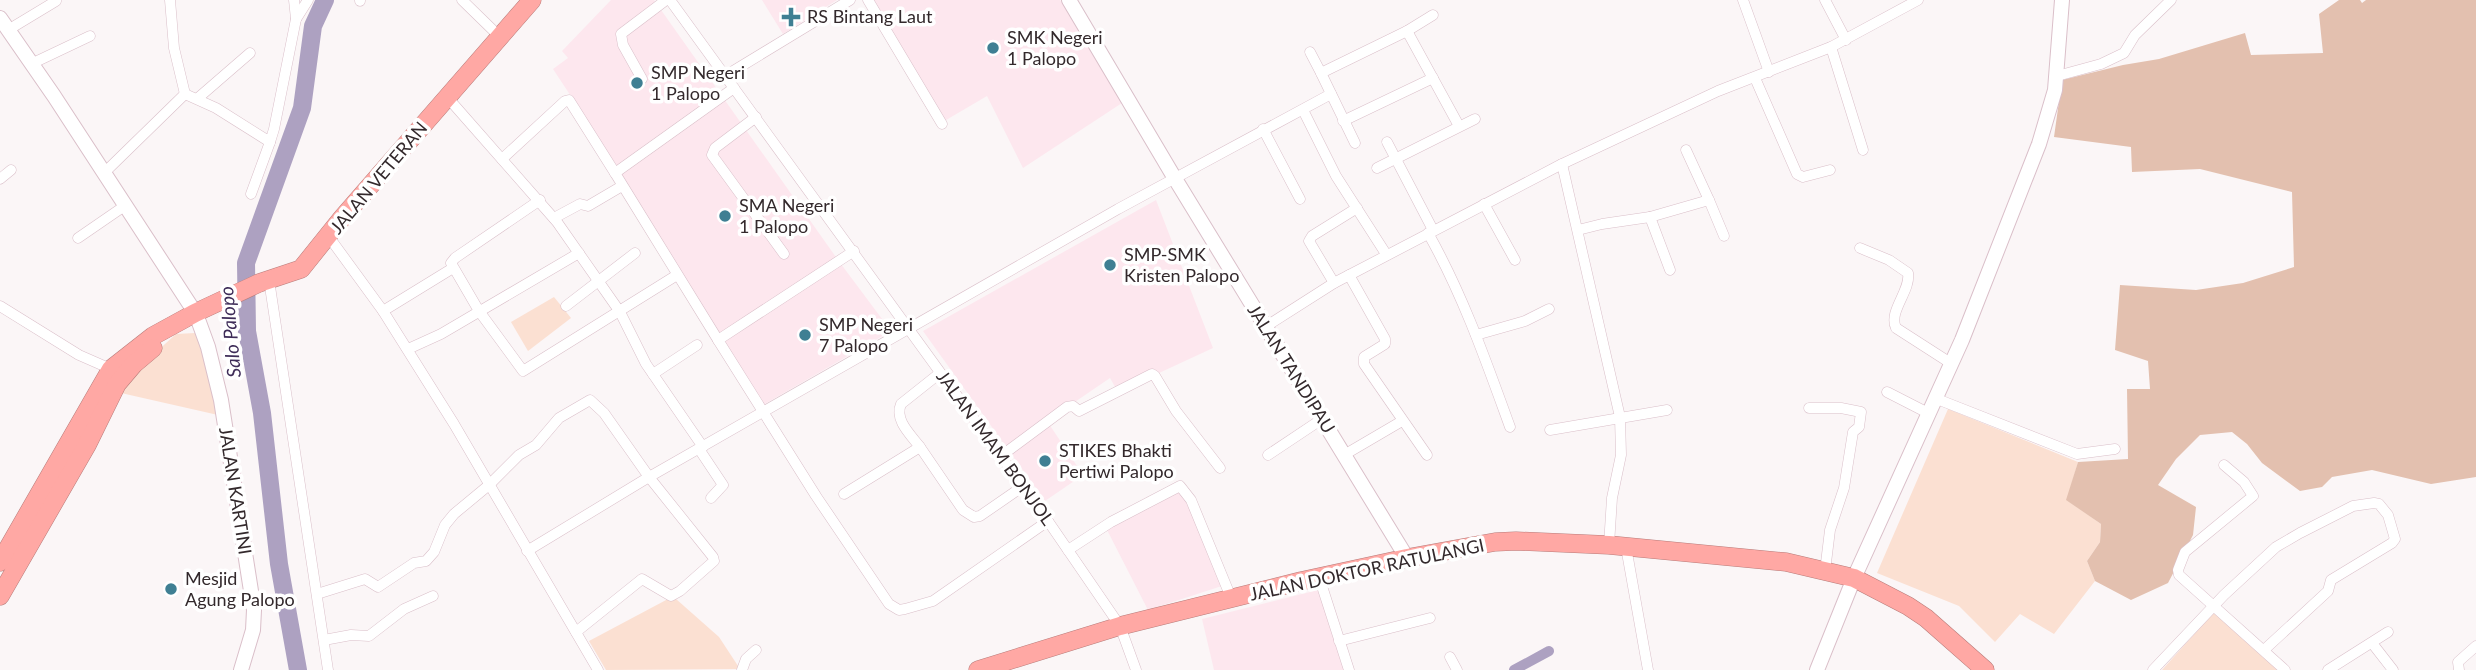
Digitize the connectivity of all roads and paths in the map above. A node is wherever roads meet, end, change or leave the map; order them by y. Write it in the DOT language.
graph roads {
  1 [pos="170,0"];
  2 [pos="294,0"];
  3 [pos="308,0"];
  4 [pos="462,0"];
  5 [pos="668,0"];
  6 [pos="850,0"];
  7 [pos="868,0"];
  8 [pos="1069,0"];
  9 [pos="1744,0"];
  10 [pos="1825,0"];
  11 [pos="1918,0"];
  12 [pos="2062,0"];
  13 [pos="2171,0"];
  14 [pos="56,1"];
  15 [pos="526,2"];
  16 [pos="1433,15"];
  17 [pos="296,19"];
  18 [pos="4,24"];
  19 [pos="1407,31"];
  20 [pos="90,36"];
  21 [pos="499,36"];
  22 [pos="1846,40"];
  23 [pos="1831,47"];
  24 [pos="250,52"];
  25 [pos="1310,52"];
  26 [pos="31,64"];
  27 [pos="1769,72"];
  28 [pos="1321,73"];
  29 [pos="725,76"];
  30 [pos="2057,76"];
  31 [pos="1433,78"];
  32 [pos="1755,78"];
  33 [pos="642,79"];
  34 [pos="734,88"];
  35 [pos="185,94"];
  36 [pos="1331,94"];
  37 [pos="198,98"];
  38 [pos="448,98"];
  39 [pos="1303,110"];
  40 [pos="756,117"];
  41 [pos="1475,119"];
  42 [pos="1343,121"];
  43 [pos="942,124"];
  44 [pos="1459,126"];
  45 [pos="1263,129"];
  46 [pos="270,142"];
  47 [pos="1387,142"];
  48 [pos="1355,143"];
  49 [pos="1686,150"];
  50 [pos="1863,150"];
  51 [pos="502,159"];
  52 [pos="1397,159"];
  53 [pos="1562,164"];
  54 [pos="1377,167"];
  55 [pos="11,170"];
  56 [pos="1830,170"];
  57 [pos="104,173"];
  58 [pos="615,173"];
  59 [pos="1174,177"];
  60 [pos="0,179"];
  61 [pos="622,186"];
  62 [pos="251,194"];
  63 [pos="1300,199"];
  64 [pos="540,200"];
  65 [pos="1709,200"];
  66 [pos="1484,204"];
  67 [pos="125,205"];
  68 [pos="1357,208"];
  69 [pos="1650,217"];
  70 [pos="554,218"];
  71 [pos="1578,230"];
  72 [pos="1431,231"];
  73 [pos="1724,236"];
  74 [pos="329,237"];
  75 [pos="78,238"];
  76 [pos="1860,248"];
  77 [pos="854,251"];
  78 [pos="579,253"];
  79 [pos="635,253"];
  80 [pos="785,254"];
  81 [pos="1386,254"];
  82 [pos="1515,260"];
  83 [pos="453,268"];
  84 [pos="1670,270"];
  85 [pos="677,275"];
  86 [pos="1349,275"];
  87 [pos="598,280"];
  88 [pos="264,282"];
  89 [pos="1334,283"];
  90 [pos="0,306"];
  91 [pos="566,306"];
  92 [pos="1549,309"];
  93 [pos="383,311"];
  94 [pos="478,311"];
  95 [pos="620,312"];
  96 [pos="195,313"];
  97 [pos="174,325"];
  98 [pos="1265,327"];
  99 [pos="909,328"];
  100 [pos="1476,335"];
  101 [pos="718,340"];
  102 [pos="697,345"];
  103 [pos="408,349"];
  104 [pos="1952,363"];
  105 [pos="111,369"];
  106 [pos="940,373"];
  107 [pos="653,374"];
  108 [pos="1887,392"];
  109 [pos="1937,399"];
  110 [pos="1809,408"];
  111 [pos="764,410"];
  112 [pos="1667,410"];
  113 [pos="1930,414"];
  114 [pos="1620,418"];
  115 [pos="1322,419"];
  116 [pos="1402,421"];
  117 [pos="1510,427"];
  118 [pos="1550,430"];
  119 [pos="79,441"];
  120 [pos="920,447"];
  121 [pos="701,448"];
  122 [pos="2115,449"];
  123 [pos="1344,454"];
  124 [pos="1427,454"];
  125 [pos="1268,455"];
  126 [pos="1001,456"];
  127 [pos="2224,465"];
  128 [pos="1220,468"];
  129 [pos="649,477"];
  130 [pos="489,485"];
  131 [pos="1023,486"];
  132 [pos="844,494"];
  133 [pos="711,498"];
  134 [pos="1048,521"];
  135 [pos="1618,546"];
  136 [pos="1068,550"];
  137 [pos="527,551"];
  138 [pos="10,554"];
  139 [pos="1406,558"];
  140 [pos="1825,571"];
  141 [pos="1319,578"];
  142 [pos="1854,578"];
  143 [pos="317,594"];
  144 [pos="0,596"];
  145 [pos="433,596"];
  146 [pos="1232,600"];
  147 [pos="2213,606"];
  148 [pos="1430,618"];
  149 [pos="1120,626"];
  150 [pos="576,632"];
  151 [pos="2388,632"];
  152 [pos="324,640"];
  153 [pos="1339,641"];
  154 [pos="2372,643"];
  155 [pos="2476,646"];
  156 [pos="756,650"];
  157 [pos="2264,650"];
  158 [pos="1450,657"];
  159 [pos="1023,664"];
  160 [pos="241,670"];
  161 [pos="328,670"];
  162 [pos="598,670"];
  163 [pos="742,670"];
  164 [pos="978,670"];
  165 [pos="1136,670"];
  166 [pos="1349,670"];
  167 [pos="1457,670"];
  168 [pos="1648,670"];
  169 [pos="1817,670"];
  170 [pos="1985,670"];
  171 [pos="2153,670"];
  172 [pos="2285,670"];
  173 [pos="2328,670"];
  174 [pos="2393,670"];
  175 [pos="2459,670"];
  1 -- 35 [label="street"];
  2 -- 17 [label="street"];
  3 -- 17 [label="street"];
  4 -- 21 [label="street"];
  5 -- 29 [label="street, JALAN IMAM BONJOL"];
  5 -- 33 [label="street"];
  6 -- 29 [label="street"];
  7 -- 43 [label="street"];
  8 -- 59 [label="street, JALAN TANDIPAU"];
  9 -- 27 [label="street"];
  10 -- 22 [label="street"];
  11 -- 22 [label="street"];
  12 -- 30 [label="street"];
  13 -- 30 [label="street"];
  14 -- 18 [label="street"];
  15 -- 21 [label="highway, JALAN VETERAN"];
  16 -- 19 [label="street"];
  17 -- 46 [label="street"];
  18 -- 26 [label="street, JALAN KARTINI"];
  19 -- 28 [label="street"];
  19 -- 31 [label="street"];
  20 -- 26 [label="street"];
  21 -- 38 [label="highway, JALAN VETERAN"];
  22 -- 23 [label="street"];
  23 -- 27 [label="street"];
  23 -- 50 [label="street"];
  24 -- 37 [label="street"];
  25 -- 28 [label="street"];
  26 -- 57 [label="street, JALAN KARTINI"];
  27 -- 32 [label="street"];
  28 -- 36 [label="street"];
  29 -- 34 [label="street, JALAN IMAM BONJOL"];
  30 -- 104 [label="street"];
  31 -- 42 [label="street"];
  31 -- 44 [label="street"];
  32 -- 53 [label="street"];
  32 -- 56 [label="street"];
  34 -- 40 [label="street, JALAN IMAM BONJOL"];
  34 -- 58 [label="street"];
  35 -- 37 [label="street"];
  35 -- 57 [label="street"];
  36 -- 39 [label="street"];
  36 -- 42 [label="street"];
  37 -- 46 [label="street"];
  38 -- 51 [label="street"];
  38 -- 74 [label="highway, JALAN VETERAN"];
  39 -- 45 [label="street"];
  39 -- 68 [label="street"];
  40 -- 77 [label="street, JALAN IMAM BONJOL"];
  40 -- 80 [label="street"];
  41 -- 44 [label="street"];
  42 -- 48 [label="street"];
  44 -- 52 [label="street"];
  45 -- 59 [label="street"];
  45 -- 63 [label="street"];
  46 -- 62 [label="street"];
  47 -- 52 [label="street"];
  49 -- 65 [label="street"];
  51 -- 58 [label="street"];
  51 -- 64 [label="street"];
  52 -- 54 [label="street"];
  52 -- 72 [label="street"];
  53 -- 66 [label="street"];
  53 -- 71 [label="street"];
  55 -- 60 [label="street"];
  57 -- 67 [label="street, JALAN KARTINI"];
  58 -- 61 [label="street"];
  59 -- 98 [label="street, JALAN TANDIPAU"];
  59 -- 99 [label="street"];
  61 -- 70 [label="street"];
  61 -- 85 [label="street"];
  64 -- 70 [label="street"];
  64 -- 83 [label="street"];
  65 -- 69 [label="street"];
  65 -- 73 [label="street"];
  66 -- 72 [label="street"];
  66 -- 82 [label="street"];
  67 -- 75 [label="street"];
  67 -- 96 [label="street, JALAN KARTINI"];
  68 -- 81 [label="street"];
  68 -- 89 [label="street"];
  69 -- 71 [label="street"];
  69 -- 84 [label="street"];
  70 -- 78 [label="street"];
  71 -- 114 [label="street"];
  72 -- 81 [label="street"];
  72 -- 100 [label="street"];
  74 -- 88 [label="highway, JALAN VETERAN"];
  74 -- 93 [label="street"];
  76 -- 104 [label="street"];
  77 -- 99 [label="street, JALAN IMAM BONJOL"];
  77 -- 101 [label="street"];
  78 -- 87 [label="street"];
  78 -- 94 [label="street"];
  79 -- 87 [label="street"];
  81 -- 86 [label="street"];
  83 -- 93 [label="street"];
  83 -- 94 [label="street"];
  85 -- 95 [label="street"];
  85 -- 101 [label="street"];
  86 -- 89 [label="street"];
  86 -- 116 [label="street"];
  87 -- 91 [label="street"];
  87 -- 95 [label="street"];
  88 -- 96 [label="highway, JALAN VETERAN"];
  88 -- 143 [label="street"];
  89 -- 98 [label="street"];
  90 -- 105 [label="street"];
  92 -- 100 [label="street"];
  93 -- 103 [label="street"];
  94 -- 95 [label="street"];
  94 -- 103 [label="street"];
  95 -- 107 [label="street"];
  96 -- 97 [label="highway, JALAN VETERAN"];
  96 -- 160 [label="street, JALAN KARTINI"];
  97 -- 105 [label="highway"];
  97 -- 119 [label="highway"];
  98 -- 115 [label="street, JALAN TANDIPAU"];
  99 -- 106 [label="street, JALAN IMAM BONJOL"];
  99 -- 111 [label="street"];
  100 -- 117 [label="street"];
  101 -- 111 [label="street"];
  102 -- 107 [label="street"];
  103 -- 130 [label="street"];
  104 -- 109 [label="street"];
  105 -- 119 [label="highway"];
  106 -- 120 [label="street"];
  106 -- 126 [label="street, JALAN IMAM BONJOL"];
  107 -- 121 [label="street"];
  108 -- 113 [label="street"];
  109 -- 113 [label="street"];
  109 -- 122 [label="street"];
  110 -- 140 [label="street"];
  111 -- 121 [label="street"];
  111 -- 134 [label="street"];
  112 -- 114 [label="street"];
  113 -- 142 [label="street"];
  114 -- 118 [label="street"];
  114 -- 135 [label="street"];
  115 -- 123 [label="street, JALAN TANDIPAU"];
  115 -- 125 [label="street"];
  116 -- 123 [label="street"];
  116 -- 124 [label="street"];
  119 -- 138 [label="highway"];
  120 -- 131 [label="street"];
  120 -- 132 [label="street"];
  121 -- 129 [label="street"];
  121 -- 133 [label="street"];
  123 -- 139 [label="street, JALAN TANDIPAU"];
  126 -- 128 [label="street"];
  126 -- 131 [label="street, JALAN IMAM BONJOL"];
  127 -- 147 [label="street"];
  129 -- 130 [label="street"];
  129 -- 137 [label="street"];
  129 -- 150 [label="street"];
  130 -- 137 [label="street"];
  130 -- 143 [label="street"];
  131 -- 134 [label="street, JALAN IMAM BONJOL"];
  134 -- 136 [label="street, JALAN IMAM BONJOL"];
  135 -- 139 [label="highway, JALAN DOKTOR RATULANGI"];
  135 -- 140 [label="highway, JALAN DOKTOR RATULANGI"];
  135 -- 168 [label="street"];
  136 -- 146 [label="street"];
  136 -- 149 [label="street, JALAN IMAM BONJOL"];
  137 -- 150 [label="street"];
  138 -- 144 [label="highway"];
  139 -- 141 [label="highway, JALAN DOKTOR RATULANGI"];
  140 -- 142 [label="highway, JALAN DOKTOR RATULANGI"];
  141 -- 146 [label="highway, JALAN DOKTOR RATULANGI"];
  141 -- 153 [label="street"];
  142 -- 169 [label="street"];
  142 -- 170 [label="highway, JALAN DOKTOR RATULANGI"];
  143 -- 152 [label="street"];
  145 -- 152 [label="street"];
  146 -- 149 [label="highway, JALAN DOKTOR RATULANGI"];
  147 -- 157 [label="street"];
  147 -- 157 [label="street"];
  147 -- 171 [label="street"];
  148 -- 153 [label="street"];
  149 -- 159 [label="highway, JALAN DOKTOR RATULANGI"];
  149 -- 165 [label="street, JALAN IMAM BONJOL"];
  150 -- 162 [label="street"];
  151 -- 154 [label="street"];
  152 -- 161 [label="street"];
  153 -- 166 [label="street"];
  154 -- 173 [label="street"];
  154 -- 174 [label="street"];
  155 -- 175 [label="street"];
  156 -- 163 [label="street"];
  157 -- 172 [label="street"];
  158 -- 167 [label="street"];
  159 -- 164 [label="highway, JALAN DOKTOR RATULANGI"];
}
